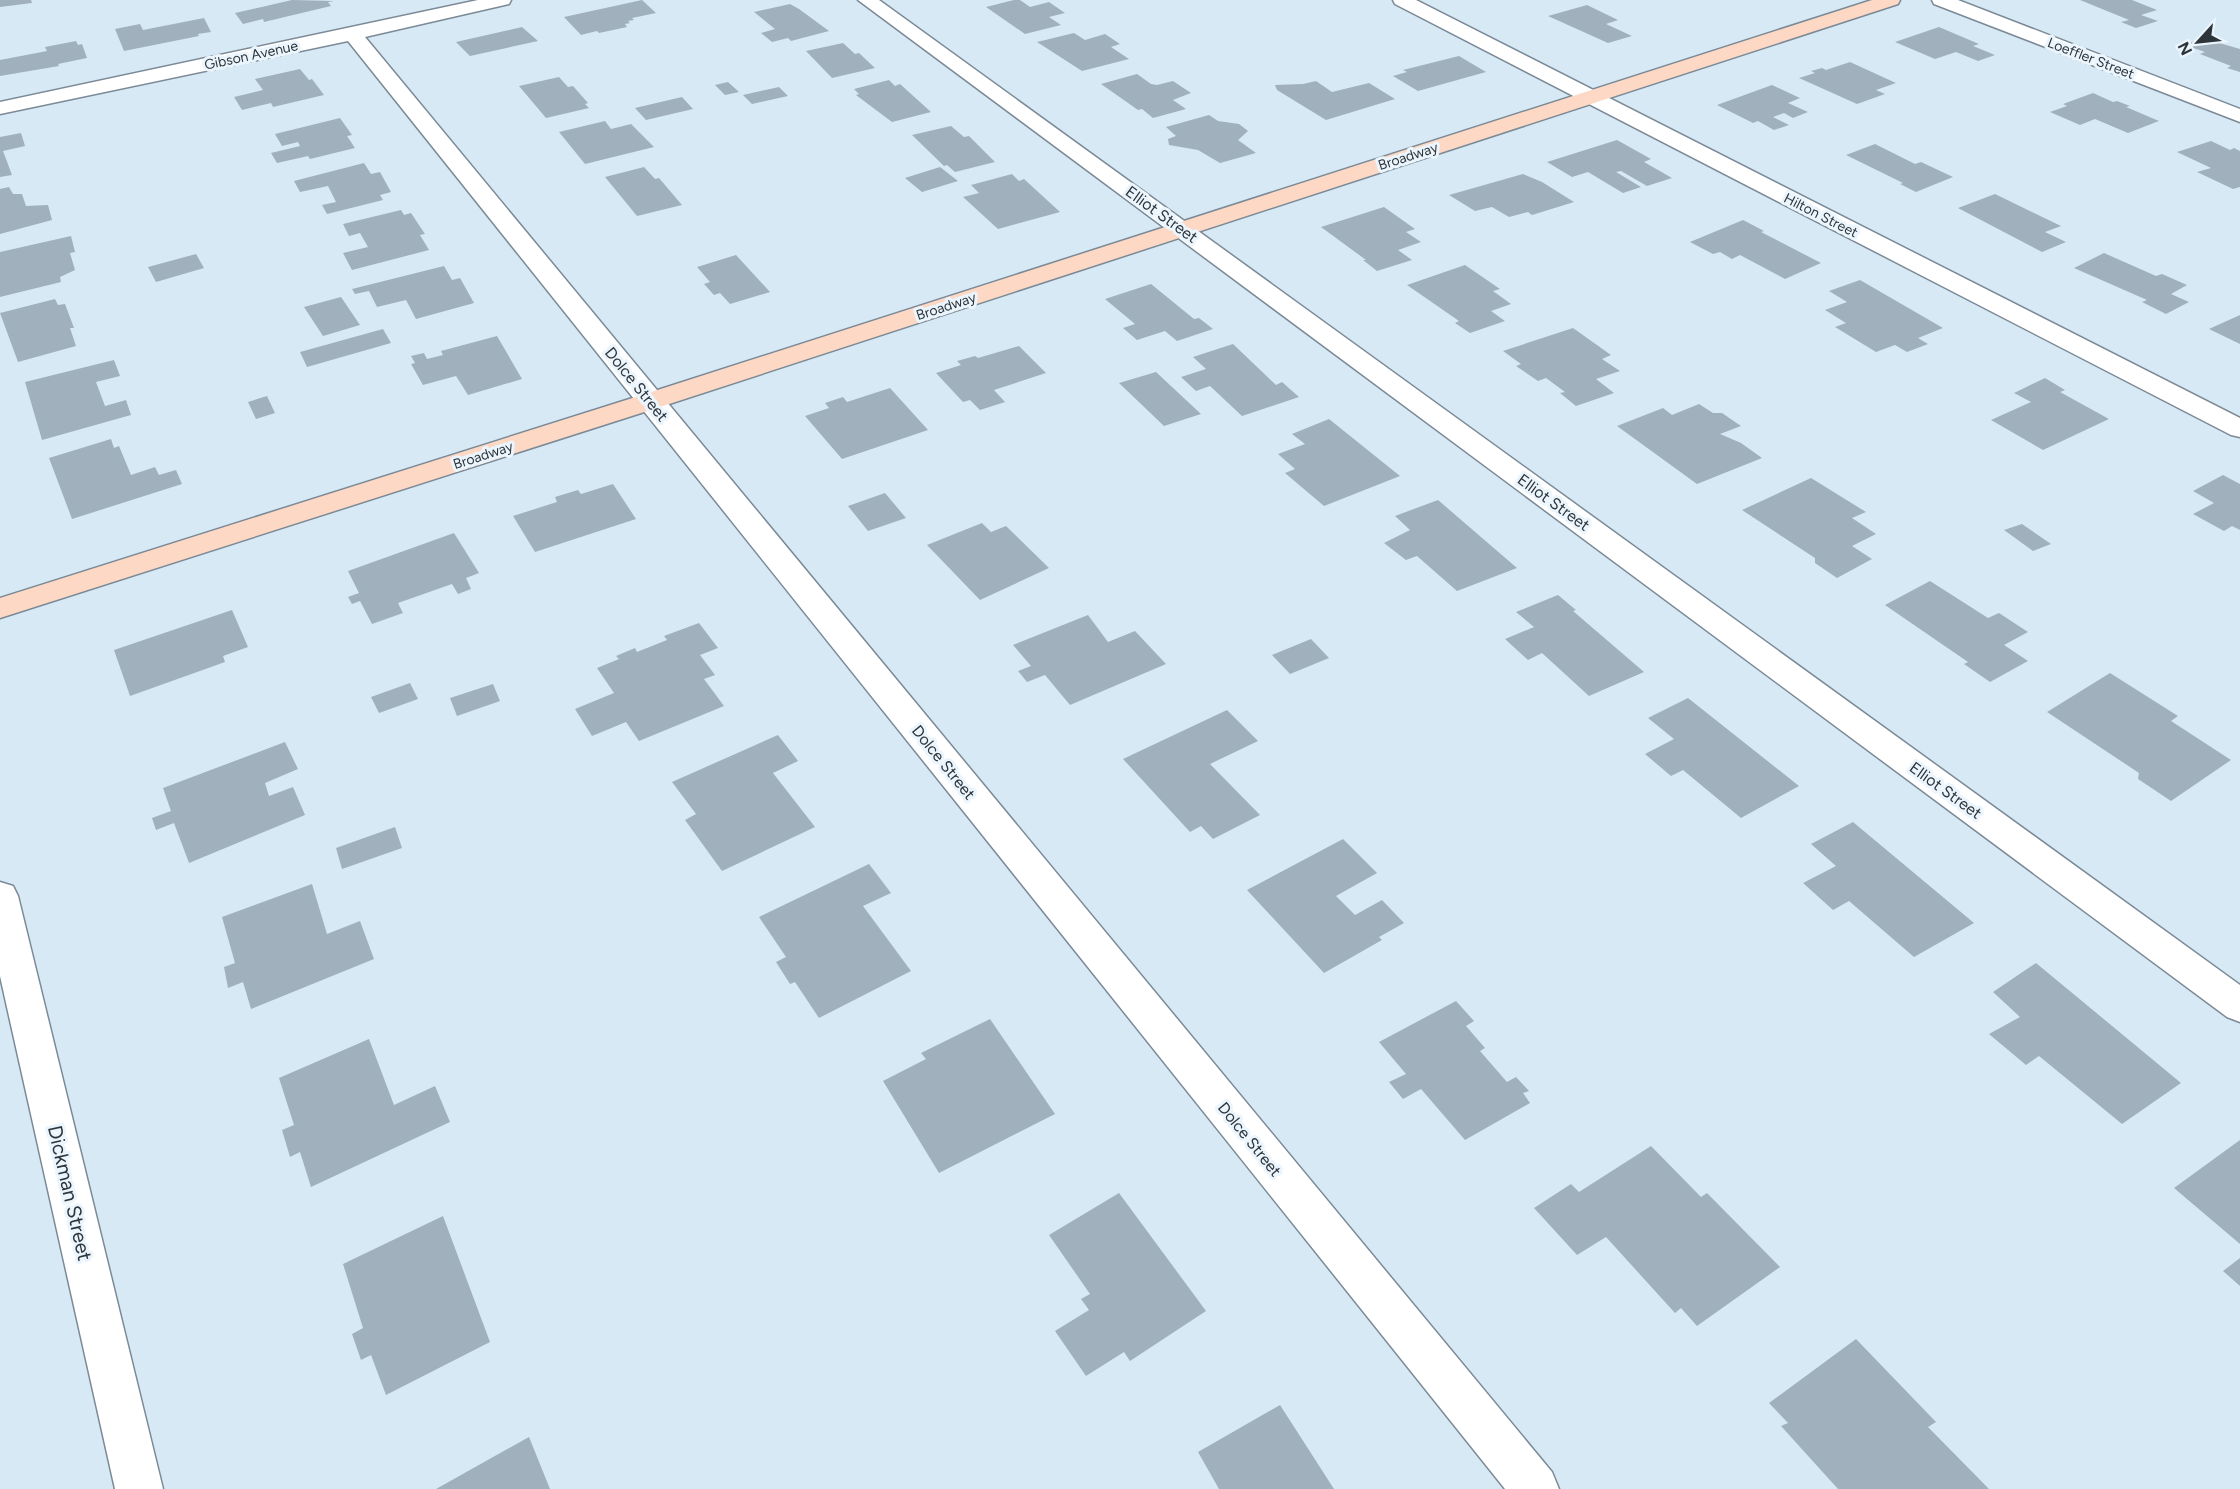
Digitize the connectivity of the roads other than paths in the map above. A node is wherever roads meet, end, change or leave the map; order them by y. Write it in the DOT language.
graph roads {
  1 [pos="502,0"];
  2 [pos="867,0"];
  3 [pos="1402,0"];
  4 [pos="1891,0"];
  5 [pos="1941,0"];
  6 [pos="353,34"];
  7 [pos="1589,97"];
  8 [pos="0,108"];
  9 [pos="2240,117"];
  10 [pos="1182,229"];
  11 [pos="651,401"];
  12 [pos="2240,429"];
  13 [pos="0,609"];
  14 [pos="0,896"];
  15 [pos="2240,1006"];
  16 [pos="140,1489"];
  17 [pos="1535,1489"];
  1 -- 6 [label="street, Gibson Avenue"];
  2 -- 10 [label="street, Elliot Street"];
  3 -- 7 [label="street, Hilton Street"];
  4 -- 7 [label="street, Broadway"];
  5 -- 9 [label="street, Loeffler Street"];
  6 -- 8 [label="street, Gibson Avenue"];
  6 -- 11 [label="street, Dolce Street"];
  7 -- 10 [label="street, Broadway"];
  7 -- 12 [label="street, Hilton Street"];
  10 -- 11 [label="street, Broadway"];
  10 -- 15 [label="street, Elliot Street"];
  11 -- 13 [label="street, Broadway"];
  11 -- 17 [label="street, Dolce Street"];
  14 -- 16 [label="street, Dickman Street"];
}
